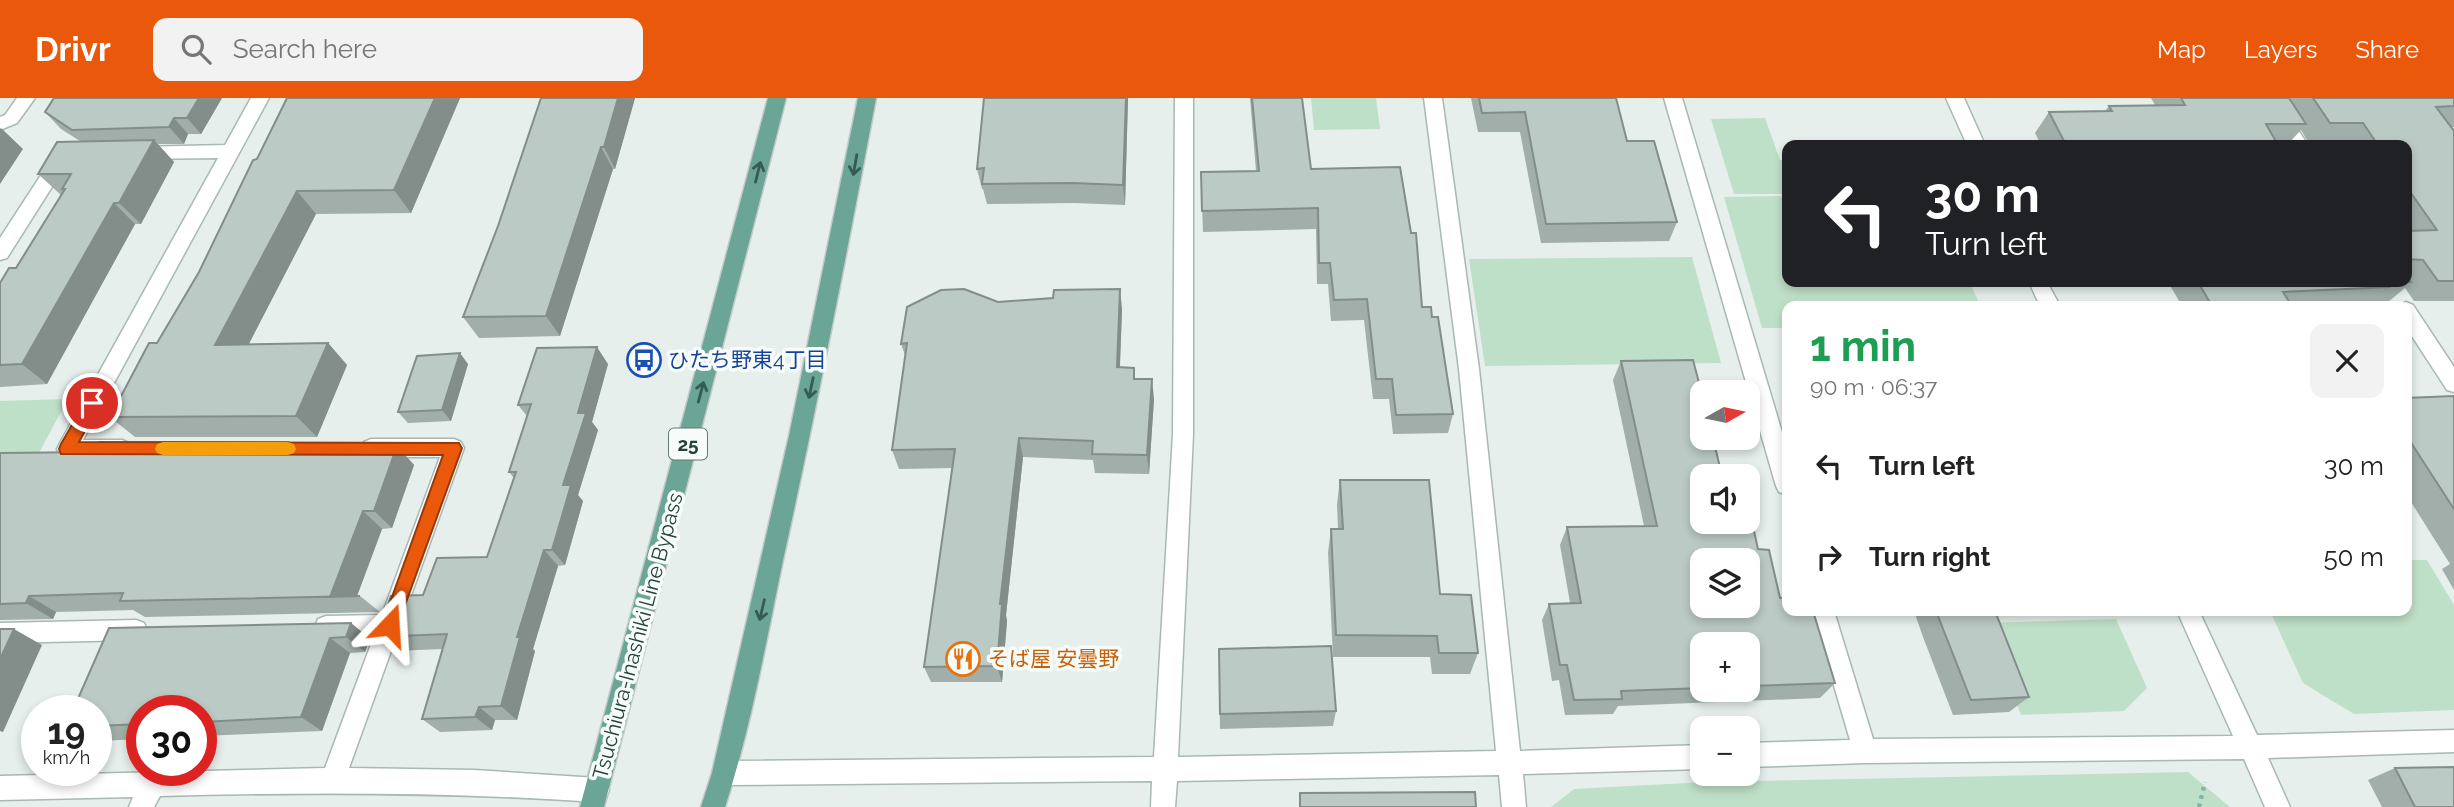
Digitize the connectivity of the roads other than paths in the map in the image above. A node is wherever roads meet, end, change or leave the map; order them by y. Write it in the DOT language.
graph roads {
  1 [pos="26,98"];
  2 [pos="260,98"];
  3 [pos="777,98"];
  4 [pos="867,98"];
  5 [pos="1184,98"];
  6 [pos="1433,98"];
  7 [pos="1673,98"];
  8 [pos="1955,98"];
  9 [pos="2267,98"];
  10 [pos="0,124"];
  11 [pos="1974,140"];
  12 [pos="2296,140"];
  13 [pos="231,151"];
  14 [pos="120,154"];
  15 [pos="78,155"];
  16 [pos="0,253"];
  17 [pos="2412,319"];
  18 [pos="2454,384"];
  19 [pos="357,448"];
  20 [pos="136,449"];
  21 [pos="1782,469"];
  22 [pos="1824,616"];
  23 [pos="2190,616"];
  24 [pos="390,625"];
  25 [pos="307,627"];
  26 [pos="153,630"];
  27 [pos="0,633"];
  28 [pos="2454,741"];
  29 [pos="2250,747"];
  30 [pos="1865,751"];
  31 [pos="1760,755"];
  32 [pos="1690,757"];
  33 [pos="1511,764"];
  34 [pos="1166,770"];
  35 [pos="724,773"];
  36 [pos="333,780"];
  37 [pos="0,788"];
  38 [pos="147,796"];
  39 [pos="595,799"];
  40 [pos="713,807"];
  41 [pos="1163,807"];
  42 [pos="1514,807"];
  43 [pos="2278,807"];
  1 -- 10 [label="street"];
  2 -- 13 [label="street"];
  39 -- 3 [label="main road, Tsuchiura-Inashiki Line Bypass / 25, one-way"];
  4 -- 35 [label="main road, one-way"];
  5 -- 34 [label="street"];
  6 -- 33 [label="street"];
  7 -- 21 [label="street"];
  8 -- 11 [label="street"];
  9 -- 12 [label="street"];
  13 -- 14 [label="street"];
  13 -- 20 [label="street"];
  15 -- 16 [label="street"];
  17 -- 18 [label="street"];
  19 -- 24 [label="street"];
  22 -- 30 [label="street"];
  23 -- 29 [label="street"];
  24 -- 25 [label="street"];
  24 -- 36 [label="street"];
  26 -- 27 [label="street"];
  28 -- 29 [label="street"];
  29 -- 30 [label="street"];
  29 -- 43 [label="street"];
  30 -- 31 [label="street"];
  32 -- 33 [label="street"];
  33 -- 34 [label="street"];
  33 -- 42 [label="street"];
  34 -- 35 [label="street"];
  34 -- 41 [label="street"];
  35 -- 40 [label="main road"];
  36 -- 38 [label="street"];
  36 -- 39 [label="street"];
  37 -- 38 [label="street"];
}
